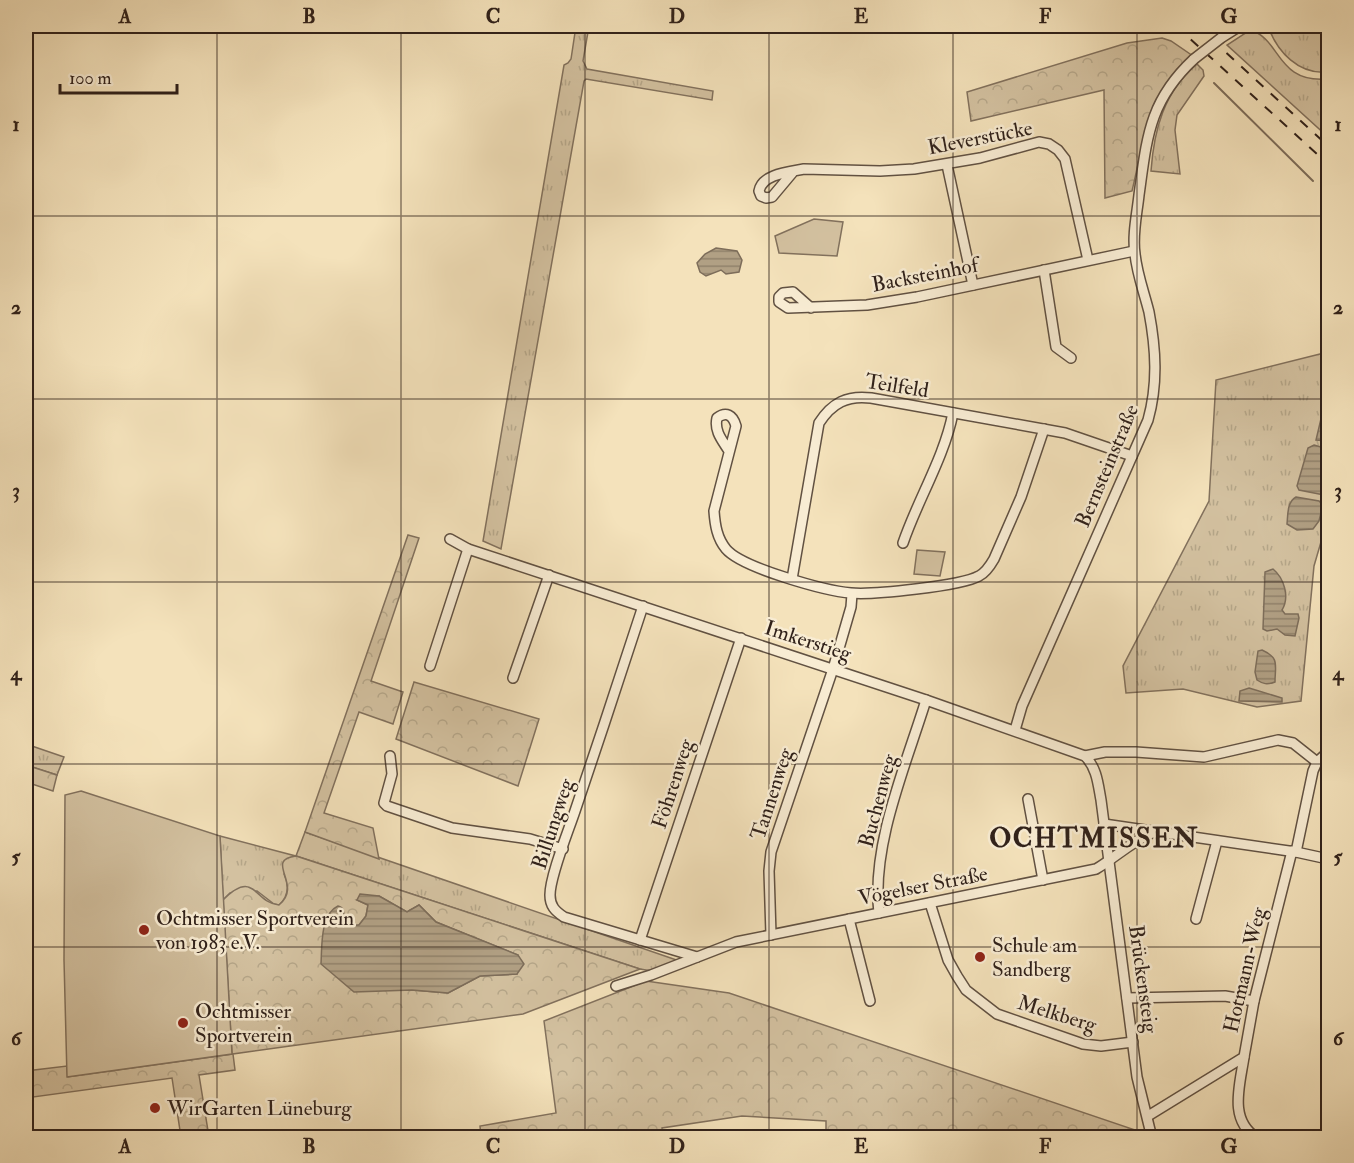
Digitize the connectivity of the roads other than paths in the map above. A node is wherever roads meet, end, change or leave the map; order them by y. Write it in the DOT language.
graph roads {
  1 [pos="1240,26"];
  2 [pos="947,165"];
  3 [pos="793,172"];
  4 [pos="1134,251"];
  5 [pos="1088,260"];
  6 [pos="1044,270"];
  7 [pos="973,285"];
  8 [pos="811,309"];
  9 [pos="1071,358"];
  10 [pos="953,413"];
  11 [pos="1044,429"];
  12 [pos="729,451"];
  13 [pos="1132,456"];
  14 [pos="450,539"];
  15 [pos="903,543"];
  16 [pos="468,549"];
  17 [pos="549,575"];
  18 [pos="792,579"];
  19 [pos="852,594"];
  20 [pos="644,606"];
  21 [pos="741,638"];
  22 [pos="430,666"];
  23 [pos="833,669"];
  24 [pos="513,678"];
  25 [pos="926,700"];
  26 [pos="1015,730"];
  27 [pos="1329,752"];
  28 [pos="390,756"];
  29 [pos="1085,756"];
  30 [pos="1317,762"];
  31 [pos="1028,799"];
  32 [pos="1104,824"];
  33 [pos="1154,832"];
  34 [pos="1217,841"];
  35 [pos="563,849"];
  36 [pos="1294,851"];
  37 [pos="1329,859"];
  38 [pos="1108,862"];
  39 [pos="1043,880"];
  40 [pos="930,903"];
  41 [pos="879,913"];
  42 [pos="849,919"];
  43 [pos="1196,919"];
  44 [pos="771,935"];
  45 [pos="640,940"];
  46 [pos="697,957"];
  47 [pos="616,986"];
  48 [pos="1127,998"];
  49 [pos="870,1001"];
  50 [pos="1254,1001"];
  51 [pos="1133,1042"];
  52 [pos="1244,1057"];
  53 [pos="1148,1116"];
  54 [pos="1152,1137"];
  55 [pos="1257,1137"];
  1 -- 4 [label="street, Bernsteinstraße, bridge"];
  2 -- 3 [label="street, Kleverstücke"];
  2 -- 5 [label="street, Kleverstücke"];
  2 -- 7 [label="street"];
  4 -- 5 [label="street, Backsteinhof"];
  4 -- 13 [label="street, Bernsteinstraße"];
  5 -- 6 [label="street, Backsteinhof"];
  6 -- 7 [label="street, Backsteinhof"];
  6 -- 9 [label="street"];
  7 -- 8 [label="street, Backsteinhof"];
  10 -- 11 [label="street, Teilfeld"];
  10 -- 15 [label="street"];
  10 -- 18 [label="street, Teilfeld"];
  11 -- 13 [label="street, Teilfeld"];
  11 -- 19 [label="street"];
  12 -- 18 [label="street"];
  13 -- 26 [label="street, Bernsteinstraße"];
  14 -- 16 [label="street, Imkerstieg"];
  16 -- 17 [label="street, Imkerstieg"];
  16 -- 22 [label="street"];
  17 -- 20 [label="street, Imkerstieg"];
  17 -- 24 [label="street"];
  18 -- 19 [label="street"];
  19 -- 23 [label="street, Tannenweg"];
  20 -- 21 [label="street, Imkerstieg"];
  20 -- 35 [label="street, Billungweg"];
  21 -- 23 [label="street, Imkerstieg"];
  21 -- 45 [label="street, Föhrenweg"];
  23 -- 25 [label="street, Imkerstieg"];
  23 -- 44 [label="street, Tannenweg"];
  25 -- 26 [label="street, Imkerstieg"];
  25 -- 41 [label="street, Buchenweg"];
  26 -- 29 [label="street, Imkerstieg"];
  27 -- 30 [label="street"];
  28 -- 35 [label="street"];
  29 -- 30 [label="street"];
  29 -- 32 [label="street"];
  30 -- 36 [label="street, Hotmann-Weg"];
  31 -- 39 [label="street"];
  32 -- 33 [label="street"];
  32 -- 38 [label="street, Brückensteig"];
  33 -- 34 [label="street"];
  33 -- 38 [label="street, Vögelser Straße"];
  34 -- 36 [label="street"];
  34 -- 43 [label="street"];
  35 -- 45 [label="street, Billungweg"];
  36 -- 37 [label="street"];
  36 -- 50 [label="street, Hotmann-Weg"];
  38 -- 39 [label="street, Vögelser Straße"];
  38 -- 48 [label="street, Brückensteig"];
  39 -- 40 [label="street, Vögelser Straße"];
  40 -- 41 [label="street, Vögelser Straße"];
  40 -- 51 [label="street, Melkberg"];
  41 -- 42 [label="street, Vögelser Straße"];
  42 -- 44 [label="street, Vögelser Straße"];
  42 -- 49 [label="street, Vögelser Straße"];
  44 -- 46 [label="street, Vögelser Straße"];
  45 -- 46 [label="street, Billungweg"];
  46 -- 47 [label="street, Vögelser Straße"];
  48 -- 50 [label="street"];
  48 -- 51 [label="street, Brückensteig"];
  50 -- 52 [label="street, Hotmann-Weg"];
  51 -- 53 [label="street, Brückensteig"];
  52 -- 53 [label="street, Hotmann-Weg"];
  52 -- 55 [label="street"];
  53 -- 54 [label="street, Brückensteig"];
}
